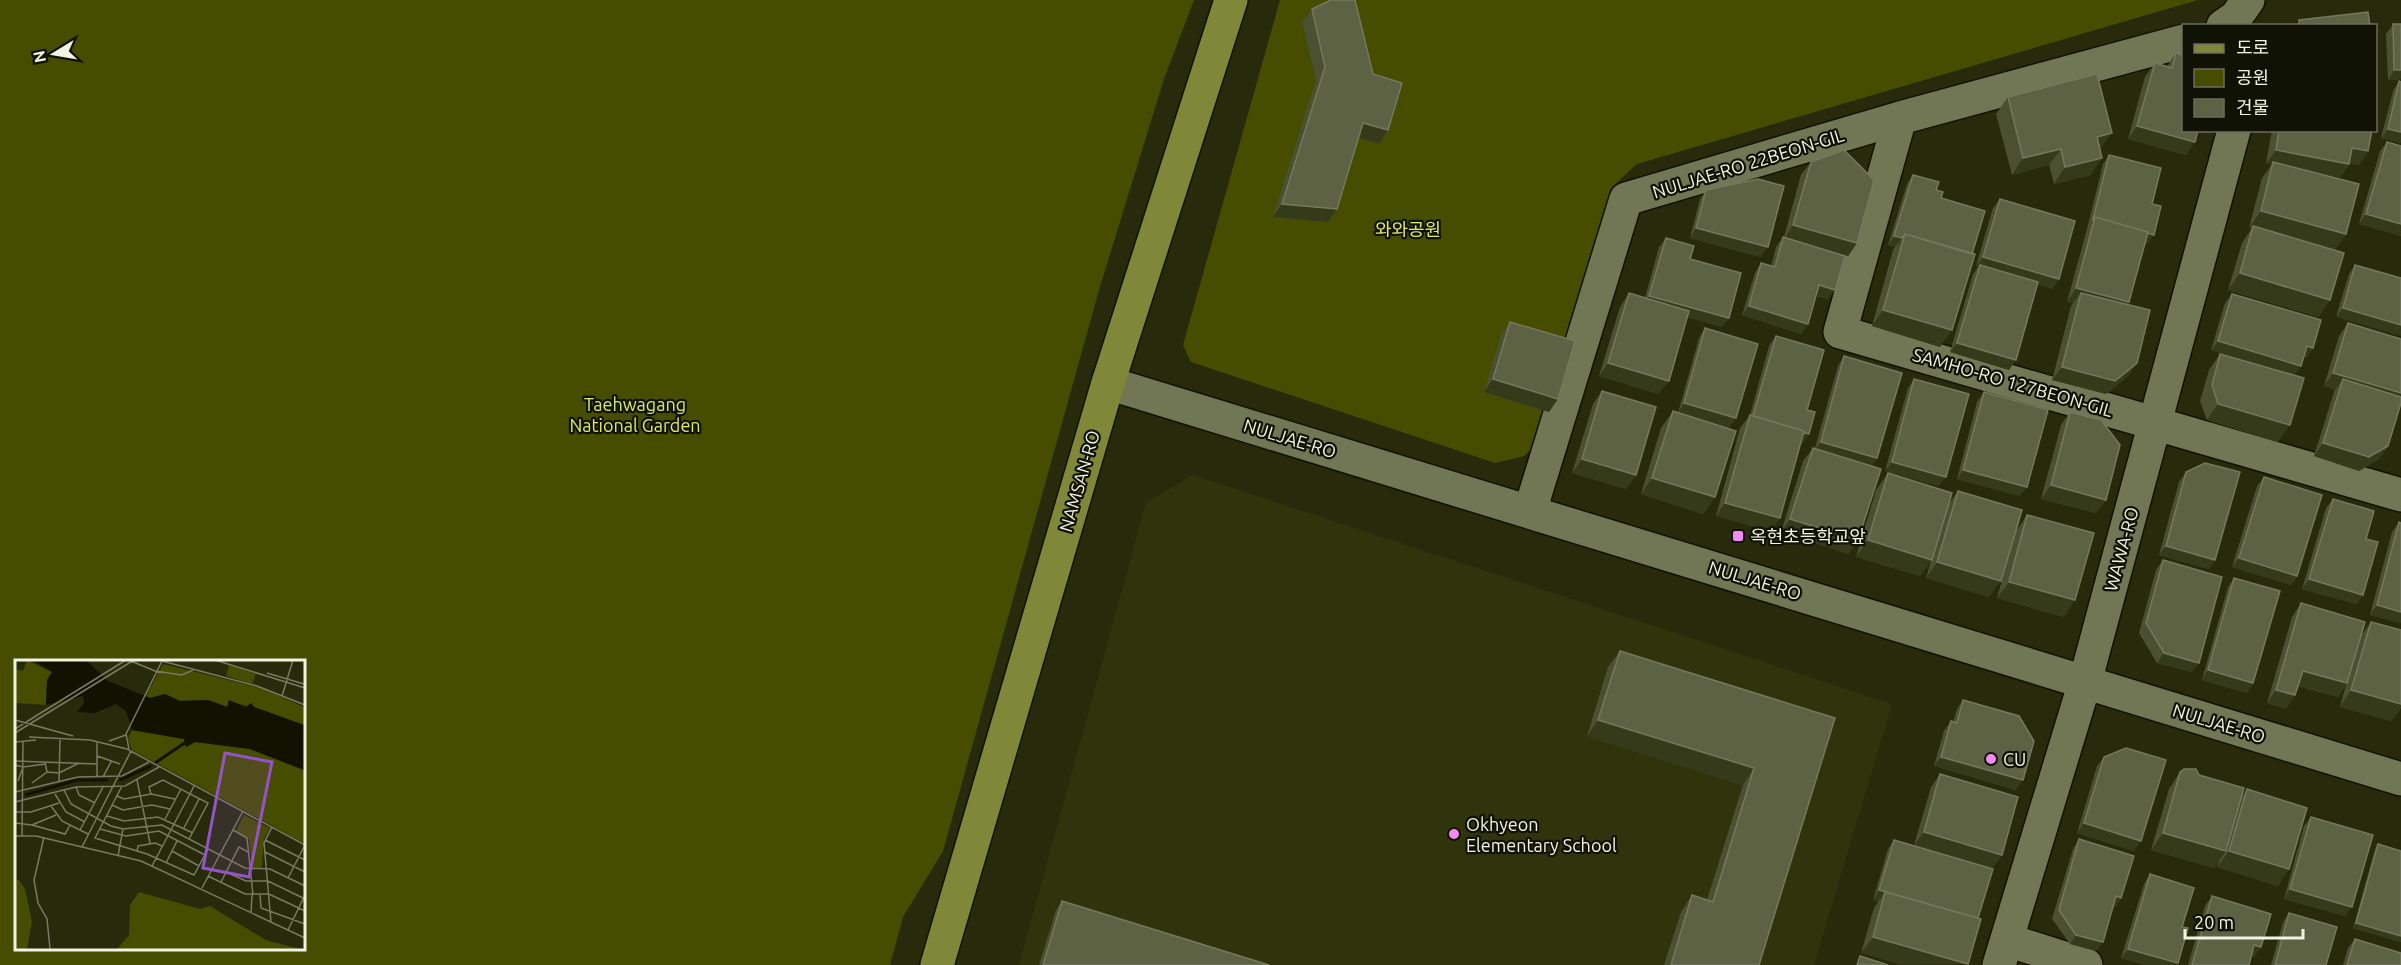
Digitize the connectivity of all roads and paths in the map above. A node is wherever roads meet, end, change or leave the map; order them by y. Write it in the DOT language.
graph roads {
  1 [pos="1231,0"];
  2 [pos="2182,43"];
  3 [pos="1900,118"];
  4 [pos="2233,132"];
  5 [pos="1108,383"];
  6 [pos="2154,423"];
  7 [pos="2399,487"];
  8 [pos="1530,511"];
  9 [pos="2085,682"];
  10 [pos="2401,780"];
  11 [pos="2003,953"];
  12 [pos="937,965"];
  13 [pos="2086,965"];
  1 -- 5 [label="main road, NAMSAN-RO"];
  2 -- 3 [label="street, NULJAE-RO 22BEON-GIL"];
  3 -- 6 [label="street, SAMHO-RO 127BEON-GIL"];
  3 -- 8 [label="street, NULJAE-RO 22BEON-GIL"];
  4 -- 6 [label="street, WAWA-RO"];
  5 -- 8 [label="street, NULJAE-RO"];
  5 -- 12 [label="main road, NAMSAN-RO"];
  6 -- 7 [label="street, SAMHO-RO 127BEON-GIL"];
  6 -- 9 [label="street, WAWA-RO"];
  8 -- 9 [label="street, NULJAE-RO"];
  9 -- 10 [label="street, NULJAE-RO"];
  9 -- 11 [label="street, WAWA-RO"];
  11 -- 13 [label="street"];
}
